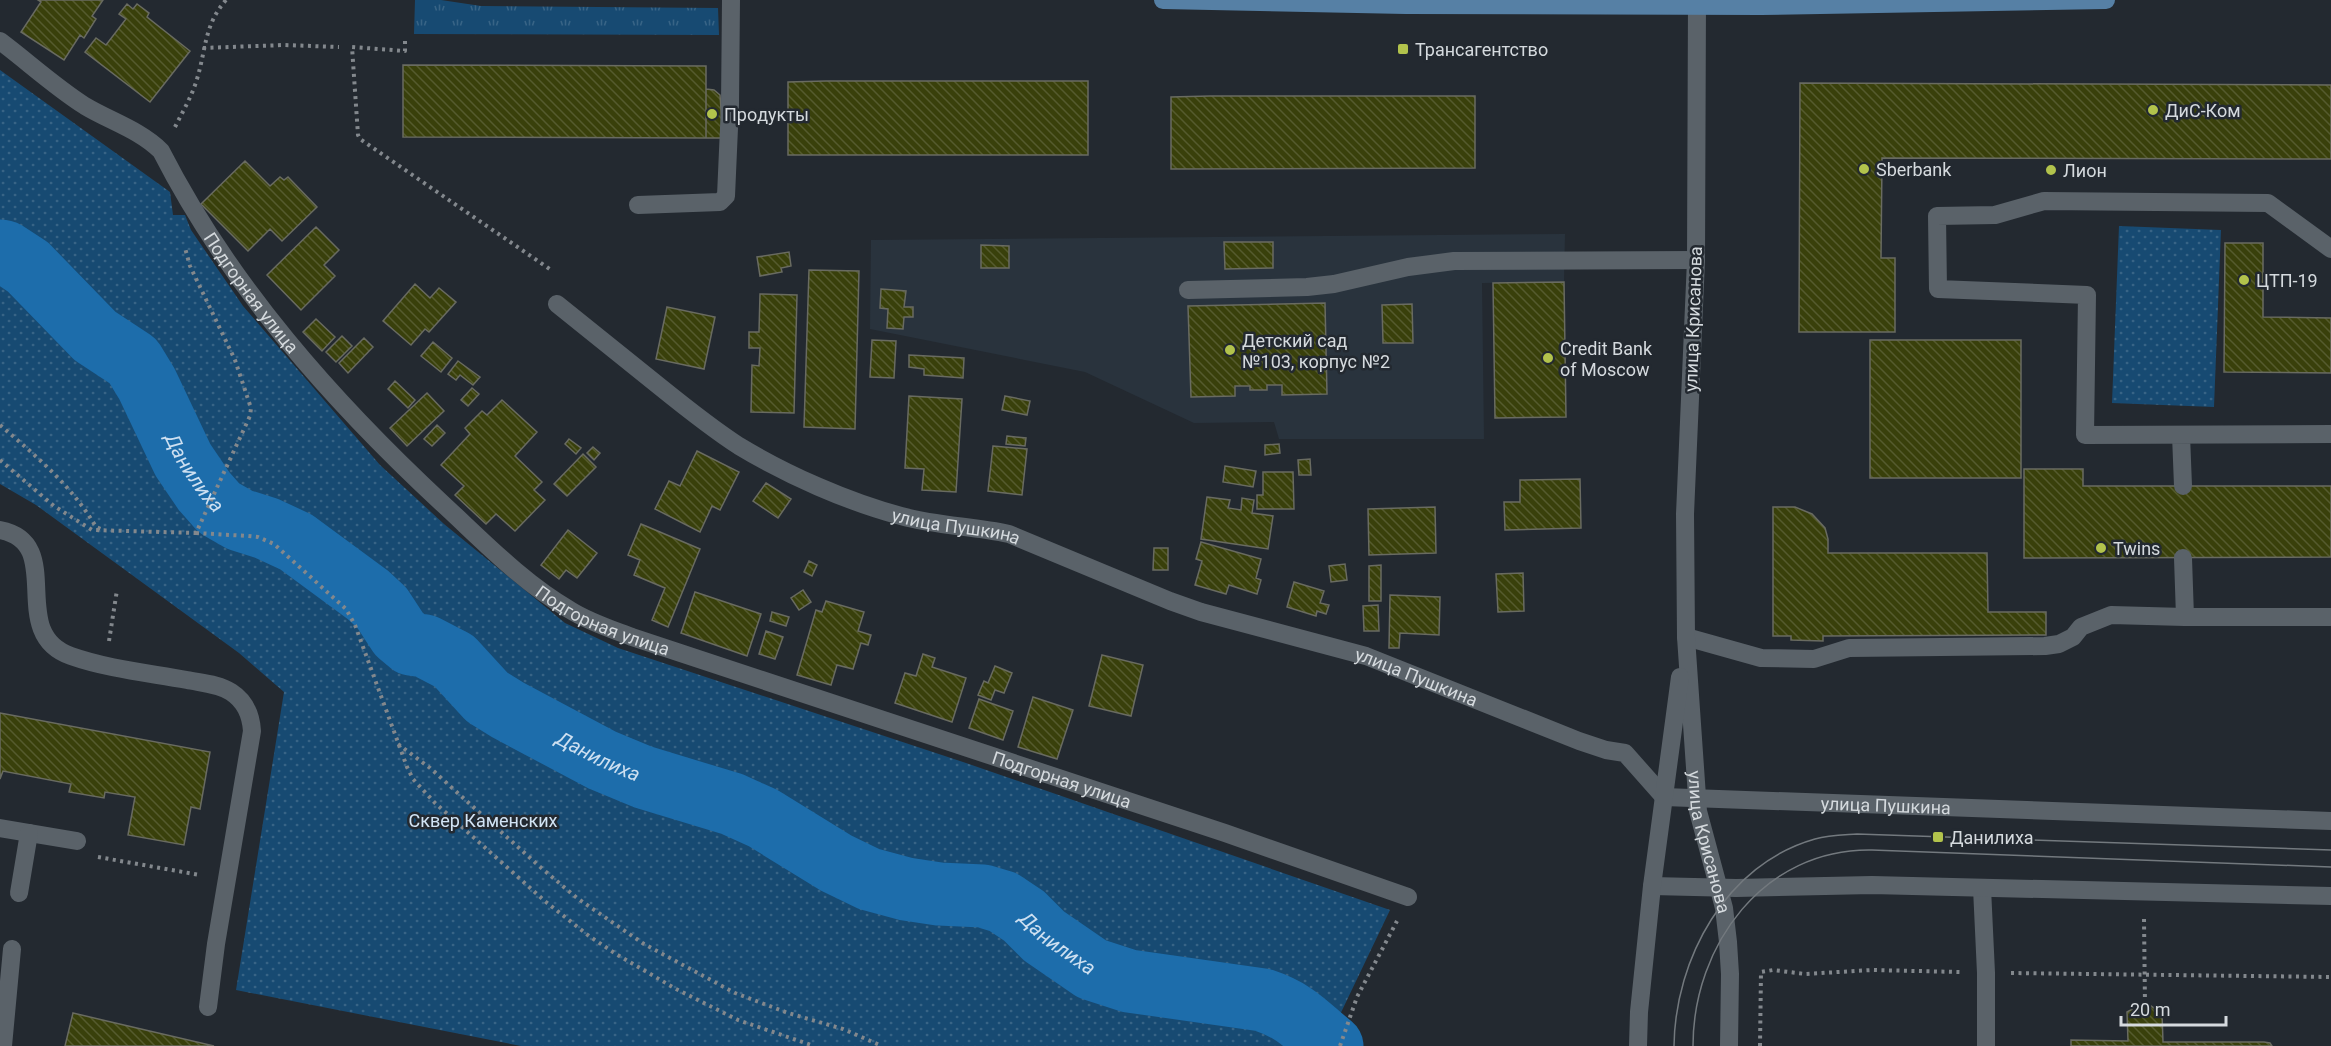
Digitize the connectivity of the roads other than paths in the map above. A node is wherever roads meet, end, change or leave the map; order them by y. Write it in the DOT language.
graph roads {
  1 [pos="731,0"];
  2 [pos="1163,0"];
  3 [pos="2106,0"];
  4 [pos="1372,2"];
  5 [pos="1697,2"];
  6 [pos="0,40"];
  7 [pos="638,205"];
  8 [pos="2331,249"];
  9 [pos="1696,260"];
  10 [pos="1188,290"];
  11 [pos="556,304"];
  12 [pos="2331,434"];
  13 [pos="2181,435"];
  14 [pos="2183,486"];
  15 [pos="0,530"];
  16 [pos="2183,558"];
  17 [pos="2185,617"];
  18 [pos="2331,617"];
  19 [pos="1686,637"];
  20 [pos="1664,796"];
  21 [pos="1697,797"];
  22 [pos="2331,821"];
  23 [pos="0,828"];
  24 [pos="29,833"];
  25 [pos="77,841"];
  26 [pos="1652,886"];
  27 [pos="1719,888"];
  28 [pos="1982,888"];
  29 [pos="20,893"];
  30 [pos="2331,896"];
  31 [pos="1408,897"];
  32 [pos="12,949"];
  33 [pos="208,1007"];
  34 [pos="3,1046"];
  35 [pos="1638,1046"];
  36 [pos="1729,1046"];
  37 [pos="1986,1046"];
  1 -- 7 [label="street"];
  2 -- 4 [label="main road"];
  3 -- 5 [label="main road"];
  4 -- 5 [label="main road"];
  5 -- 9 [label="street, улица Крисанова"];
  6 -- 31 [label="street, Подгорная улица"];
  8 -- 13 [label="street"];
  9 -- 10 [label="street"];
  9 -- 19 [label="street, улица Крисанова"];
  11 -- 20 [label="street, улица Пушкина"];
  12 -- 13 [label="street"];
  13 -- 14 [label="street"];
  15 -- 33 [label="street"];
  16 -- 17 [label="street"];
  17 -- 18 [label="street"];
  17 -- 19 [label="street"];
  19 -- 20 [label="street, улица Крисанова"];
  19 -- 21 [label="street, улица Крисанова"];
  20 -- 21 [label="street, улица Пушкина"];
  20 -- 26 [label="street, улица Крисанова"];
  21 -- 22 [label="street, улица Пушкина"];
  21 -- 27 [label="street, улица Крисанова"];
  23 -- 24 [label="street"];
  24 -- 25 [label="street"];
  24 -- 29 [label="street"];
  26 -- 27 [label="street"];
  26 -- 35 [label="street, улица Крисанова"];
  27 -- 28 [label="street"];
  27 -- 36 [label="street, улица Крисанова"];
  28 -- 30 [label="street"];
  28 -- 37 [label="street"];
  32 -- 34 [label="street"];
}
